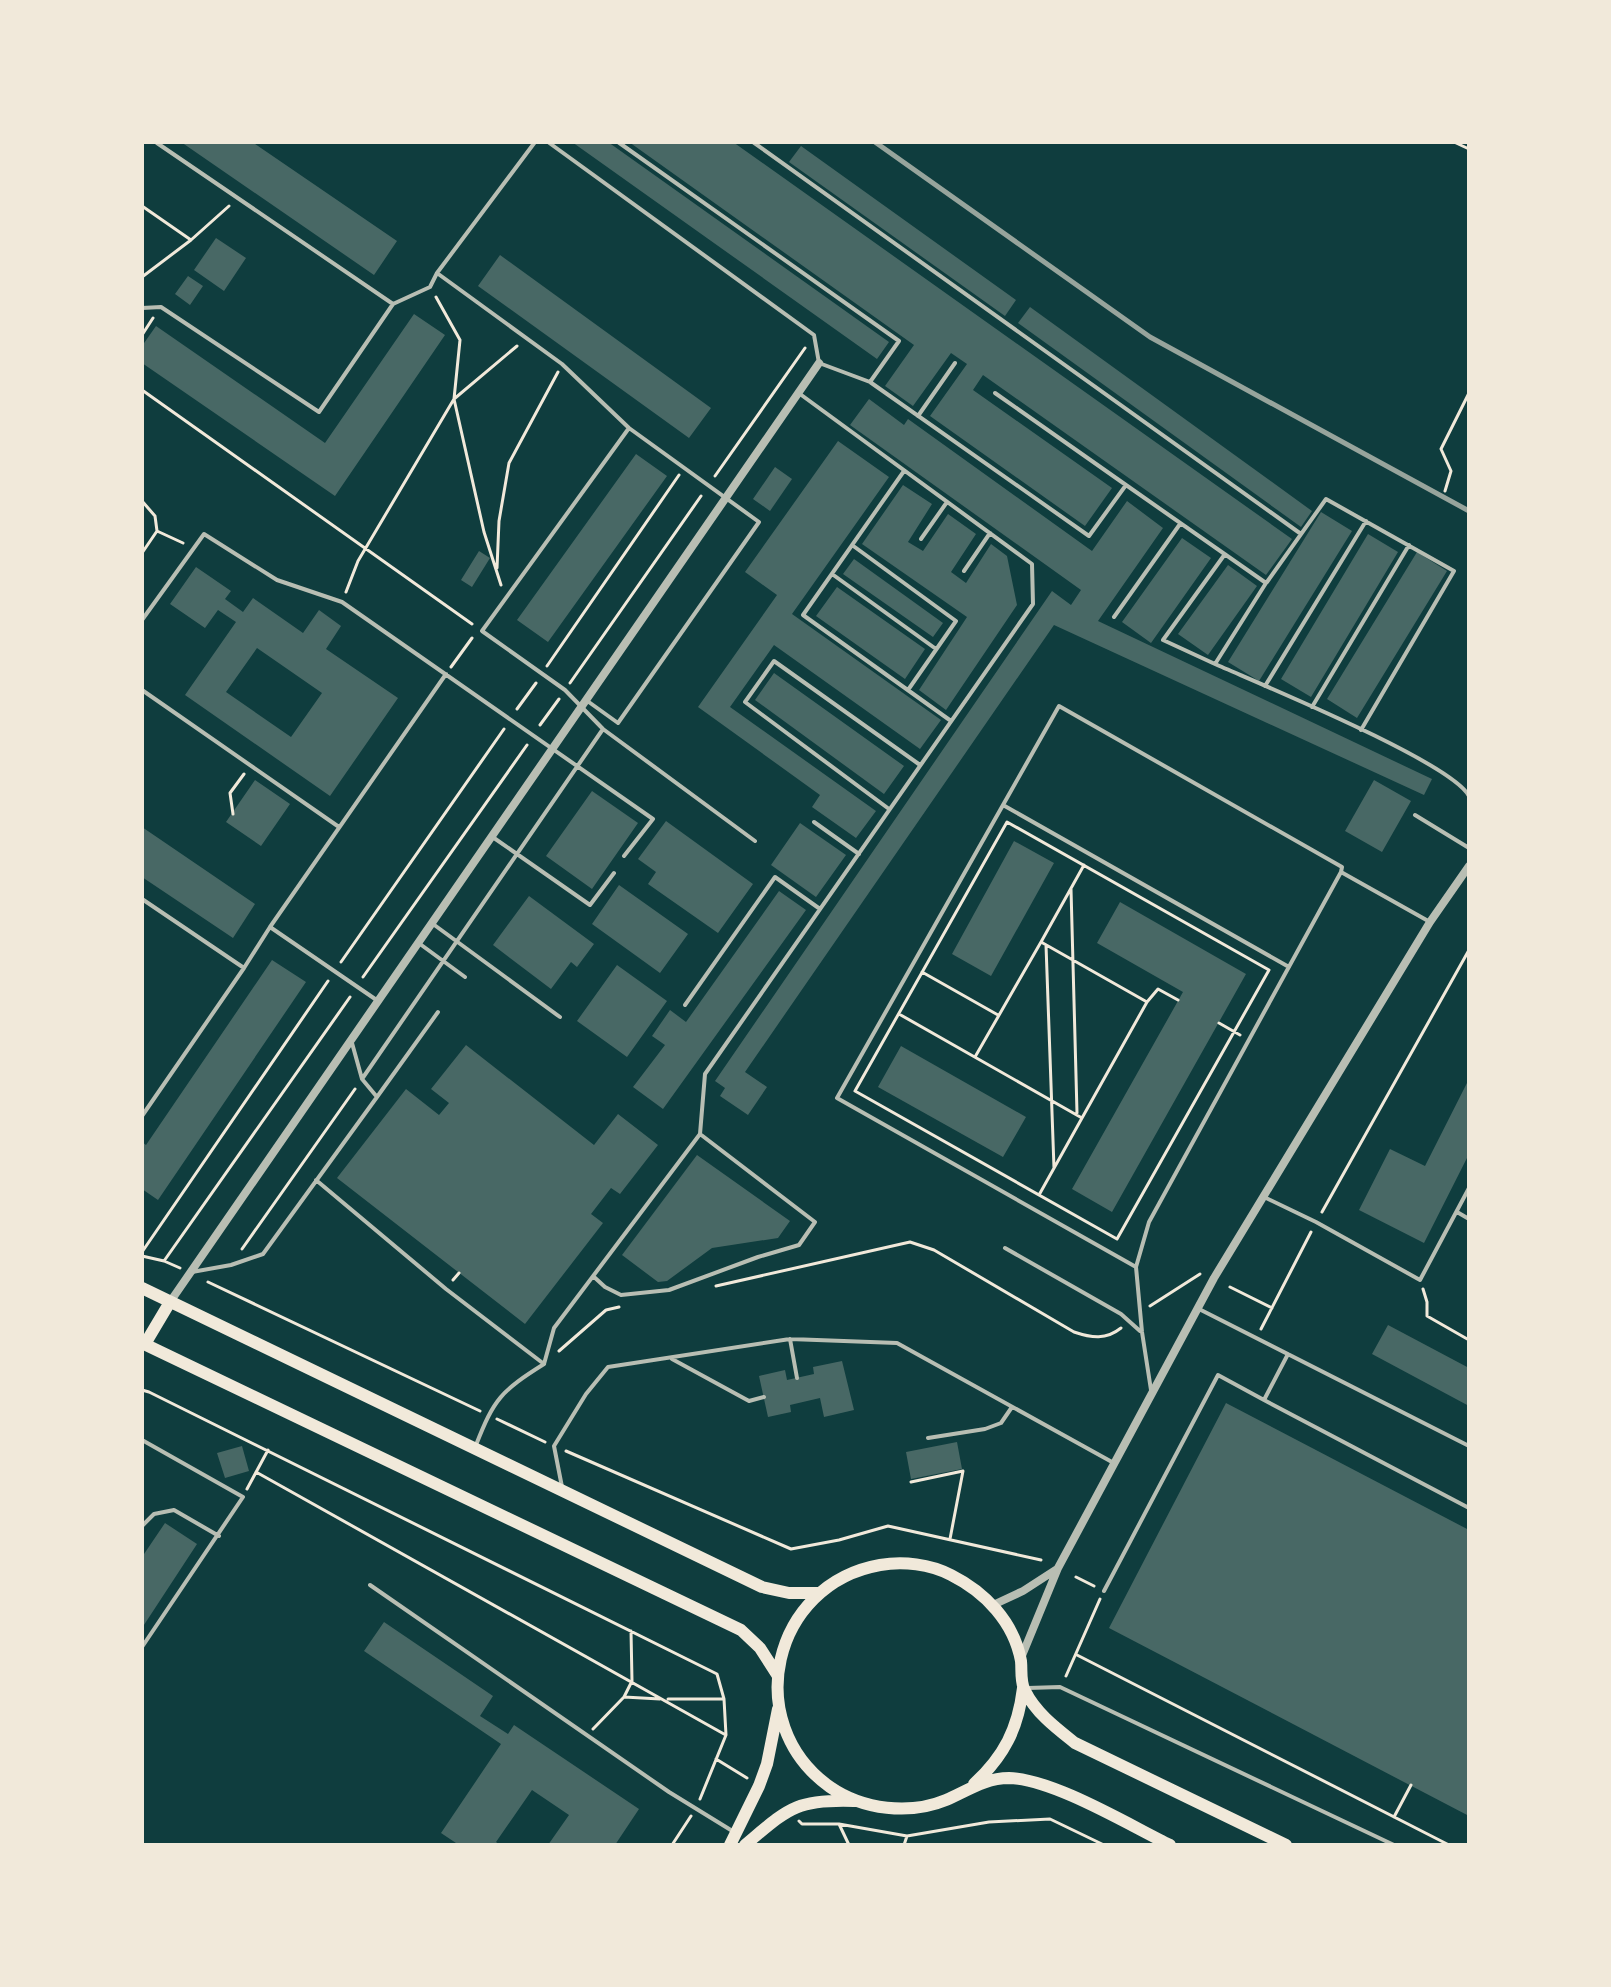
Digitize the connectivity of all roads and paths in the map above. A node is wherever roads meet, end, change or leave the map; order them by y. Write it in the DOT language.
graph roads {
  1 [pos="535,142"];
  2 [pos="548,142"];
  3 [pos="618,142"];
  4 [pos="753,142"];
  5 [pos="1454,142"];
  6 [pos="157,143"];
  7 [pos="1469,149"];
  8 [pos="236,199"];
  9 [pos="142,206"];
  10 [pos="191,240"];
  11 [pos="437,273"];
  12 [pos="142,277"];
  13 [pos="430,287"];
  14 [pos="393,304"];
  15 [pos="161,307"];
  16 [pos="142,308"];
  17 [pos="142,335"];
  18 [pos="814,335"];
  19 [pos="526,339"];
  20 [pos="819,363"];
  21 [pos="955,363"];
  22 [pos="562,364"];
  23 [pos="870,382"];
  24 [pos="142,390"];
  25 [pos="798,393"];
  26 [pos="995,393"];
  27 [pos="1469,393"];
  28 [pos="454,399"];
  29 [pos="918,416"];
  30 [pos="629,428"];
  31 [pos="685,466"];
  32 [pos="904,471"];
  33 [pos="709,485"];
  34 [pos="1126,485"];
  35 [pos="1445,491"];
  36 [pos="726,497"];
  37 [pos="142,501"];
  38 [pos="947,502"];
  39 [pos="1366,521"];
  40 [pos="1180,523"];
  41 [pos="157,531"];
  42 [pos="990,533"];
  43 [pos="1301,534"];
  44 [pos="921,539"];
  45 [pos="852,545"];
  46 [pos="1409,545"];
  47 [pos="194,548"];
  48 [pos="365,549"];
  49 [pos="142,553"];
  50 [pos="1225,554"];
  51 [pos="964,571"];
  52 [pos="496,572"];
  53 [pos="832,574"];
  54 [pos="1266,583"];
  55 [pos="505,599"];
  56 [pos="342,602"];
  57 [pos="1114,617"];
  58 [pos="142,620"];
  59 [pos="482,631"];
  60 [pos="936,649"];
  61 [pos="1215,664"];
  62 [pos="446,674"];
  63 [pos="542,674"];
  64 [pos="1265,686"];
  65 [pos="142,690"];
  66 [pos="565,690"];
  67 [pos="908,690"];
  68 [pos="584,703"];
  69 [pos="1312,707"];
  70 [pos="511,719"];
  71 [pos="951,721"];
  72 [pos="603,729"];
  73 [pos="1361,730"];
  74 [pos="534,735"];
  75 [pos="552,748"];
  76 [pos="577,765"];
  77 [pos="920,765"];
  78 [pos="249,766"];
  79 [pos="1469,796"];
  80 [pos="1003,805"];
  81 [pos="889,809"];
  82 [pos="233,814"];
  83 [pos="1415,815"];
  84 [pos="814,822"];
  85 [pos="339,827"];
  86 [pos="491,837"];
  87 [pos="755,841"];
  88 [pos="1469,848"];
  89 [pos="516,854"];
  90 [pos="859,854"];
  91 [pos="624,856"];
  92 [pos="1469,866"];
  93 [pos="1341,872"];
  94 [pos="614,873"];
  95 [pos="1071,889"];
  96 [pos="1127,890"];
  97 [pos="142,899"];
  98 [pos="820,909"];
  99 [pos="1430,922"];
  100 [pos="432,923"];
  101 [pos="270,927"];
  102 [pos="456,939"];
  103 [pos="418,942"];
  104 [pos="1041,942"];
  105 [pos="1046,945"];
  106 [pos="1469,950"];
  107 [pos="443,959"];
  108 [pos="1072,959"];
  109 [pos="1289,967"];
  110 [pos="244,968"];
  111 [pos="335,971"];
  112 [pos="922,972"];
  113 [pos="465,977"];
  114 [pos="357,986"];
  115 [pos="1178,1000"];
  116 [pos="378,1001"];
  117 [pos="1147,1002"];
  118 [pos="685,1005"];
  119 [pos="888,1008"];
  120 [pos="438,1012"];
  121 [pos="898,1014"];
  122 [pos="999,1016"];
  123 [pos="560,1017"];
  124 [pos="1219,1023"];
  125 [pos="1234,1031"];
  126 [pos="351,1039"];
  127 [pos="1249,1040"];
  128 [pos="975,1057"];
  129 [pos="362,1079"];
  130 [pos="377,1097"];
  131 [pos="1051,1100"];
  132 [pos="1077,1115"];
  133 [pos="142,1116"];
  134 [pos="1082,1118"];
  135 [pos="700,1134"];
  136 [pos="1054,1168"];
  137 [pos="316,1180"];
  138 [pos="1469,1188"];
  139 [pos="1039,1195"];
  140 [pos="1262,1196"];
  141 [pos="1457,1212"];
  142 [pos="1469,1219"];
  143 [pos="1316,1222"];
  144 [pos="1005,1248"];
  145 [pos="142,1252"];
  146 [pos="164,1261"];
  147 [pos="231,1265"];
  148 [pos="1136,1267"];
  149 [pos="190,1272"];
  150 [pos="1203,1272"];
  151 [pos="593,1276"];
  152 [pos="1420,1280"];
  153 [pos="713,1286"];
  154 [pos="1230,1287"];
  155 [pos="142,1288"];
  156 [pos="170,1302"];
  157 [pos="622,1307"];
  158 [pos="1197,1308"];
  159 [pos="1272,1308"];
  160 [pos="1139,1313"];
  161 [pos="1129,1321"];
  162 [pos="1142,1332"];
  163 [pos="1257,1338"];
  164 [pos="790,1339"];
  165 [pos="1469,1340"];
  166 [pos="143,1345"];
  167 [pos="1288,1354"];
  168 [pos="670,1358"];
  169 [pos="544,1364"];
  170 [pos="797,1378"];
  171 [pos="142,1390"];
  172 [pos="1151,1392"];
  173 [pos="764,1397"];
  174 [pos="1264,1400"];
  175 [pos="1012,1407"];
  176 [pos="488,1415"];
  177 [pos="928,1438"];
  178 [pos="142,1440"];
  179 [pos="554,1446"];
  180 [pos="1469,1446"];
  181 [pos="475,1448"];
  182 [pos="268,1450"];
  183 [pos="1113,1462"];
  184 [pos="256,1472"];
  185 [pos="911,1482"];
  186 [pos="562,1490"];
  187 [pos="243,1497"];
  188 [pos="1469,1508"];
  189 [pos="142,1526"];
  190 [pos="219,1536"];
  191 [pos="950,1539"];
  192 [pos="1041,1560"];
  193 [pos="1058,1568"];
  194 [pos="1076,1577"];
  195 [pos="370,1585"];
  196 [pos="1104,1591"];
  197 [pos="819,1593"];
  198 [pos="993,1605"];
  199 [pos="631,1631"];
  200 [pos="142,1647"];
  201 [pos="1077,1655"];
  202 [pos="1020,1660"];
  203 [pos="778,1676"];
  204 [pos="632,1681"];
  205 [pos="1060,1687"];
  206 [pos="1023,1688"];
  207 [pos="624,1697"];
  208 [pos="664,1699"];
  209 [pos="724,1699"];
  210 [pos="779,1706"];
  211 [pos="726,1735"];
  212 [pos="587,1736"];
  213 [pos="1411,1785"];
  214 [pos="972,1786"];
  215 [pos="857,1801"];
  216 [pos="696,1808"];
  217 [pos="1394,1817"];
  218 [pos="839,1824"];
  219 [pos="907,1836"];
  220 [pos="733,1839"];
  221 [pos="672,1845"];
  222 [pos="745,1845"];
  223 [pos="849,1845"];
  224 [pos="904,1845"];
  225 [pos="1170,1845"];
  226 [pos="1286,1845"];
  227 [pos="1394,1845"];
  228 [pos="1449,1845"];
  1 -- 11 [label="lane"];
  2 -- 18 [label="lane"];
  3 -- 23 [label="lane"];
  4 -- 43 [label="lane"];
  5 -- 7 [label="path"];
  6 -- 8 [label="lane"];
  8 -- 10 [label="path"];
  8 -- 14 [label="lane"];
  9 -- 10 [label="path"];
  10 -- 12 [label="path"];
  11 -- 13 [label="lane"];
  11 -- 19 [label="lane"];
  13 -- 14 [label="lane"];
  13 -- 28 [label="path"];
  14 -- 15 [label="lane"];
  15 -- 16 [label="lane"];
  15 -- 17 [label="path"];
  18 -- 20 [label="lane"];
  18 -- 33 [label="path"];
  19 -- 22 [label="lane"];
  19 -- 28 [label="path"];
  20 -- 23 [label="lane"];
  20 -- 25 [label="street"];
  21 -- 29 [label="lane"];
  22 -- 30 [label="lane"];
  22 -- 52 [label="path"];
  23 -- 29 [label="lane"];
  24 -- 48 [label="path"];
  25 -- 32 [label="lane"];
  25 -- 36 [label="street"];
  26 -- 34 [label="lane"];
  27 -- 35 [label="path"];
  28 -- 48 [label="path"];
  28 -- 52 [label="path"];
  29 -- 34 [label="lane"];
  30 -- 31 [label="lane"];
  30 -- 55 [label="lane"];
  31 -- 33 [label="lane"];
  31 -- 63 [label="path"];
  32 -- 38 [label="lane"];
  32 -- 45 [label="lane"];
  33 -- 36 [label="lane"];
  33 -- 66 [label="path"];
  34 -- 40 [label="lane"];
  36 -- 68 [label="street"];
  36 -- 68 [label="lane"];
  37 -- 41 [label="path"];
  38 -- 42 [label="lane"];
  38 -- 44 [label="lane"];
  39 -- 43 [label="lane"];
  39 -- 46 [label="lane"];
  39 -- 64 [label="lane"];
  40 -- 50 [label="lane"];
  40 -- 57 [label="lane"];
  41 -- 47 [label="path"];
  41 -- 49 [label="path"];
  42 -- 51 [label="lane"];
  42 -- 71 [label="lane"];
  43 -- 54 [label="lane"];
  45 -- 53 [label="lane"];
  45 -- 60 [label="lane"];
  46 -- 69 [label="lane"];
  46 -- 73 [label="lane"];
  47 -- 56 [label="lane"];
  47 -- 58 [label="lane"];
  48 -- 56 [label="path"];
  48 -- 59 [label="path"];
  50 -- 54 [label="lane"];
  50 -- 61 [label="lane"];
  52 -- 55 [label="path"];
  53 -- 60 [label="lane"];
  53 -- 67 [label="lane"];
  54 -- 61 [label="lane"];
  55 -- 59 [label="lane"];
  56 -- 62 [label="lane"];
  59 -- 62 [label="path"];
  59 -- 63 [label="lane"];
  60 -- 67 [label="lane"];
  61 -- 64 [label="lane"];
  62 -- 70 [label="lane"];
  62 -- 85 [label="lane"];
  63 -- 66 [label="lane"];
  63 -- 70 [label="path"];
  64 -- 69 [label="lane"];
  65 -- 78 [label="lane"];
  66 -- 68 [label="lane"];
  66 -- 74 [label="path"];
  67 -- 71 [label="lane"];
  68 -- 72 [label="lane"];
  68 -- 75 [label="street"];
  69 -- 73 [label="lane"];
  70 -- 74 [label="lane"];
  70 -- 111 [label="path"];
  71 -- 77 [label="lane"];
  72 -- 76 [label="lane"];
  72 -- 87 [label="lane"];
  73 -- 79 [label="lane"];
  74 -- 75 [label="lane"];
  74 -- 114 [label="path"];
  75 -- 76 [label="lane"];
  75 -- 86 [label="street"];
  76 -- 89 [label="lane"];
  76 -- 91 [label="lane"];
  77 -- 81 [label="lane"];
  77 -- 81 [label="lane"];
  78 -- 82 [label="path"];
  78 -- 85 [label="lane"];
  80 -- 93 [label="lane"];
  80 -- 109 [label="lane"];
  80 -- 119 [label="lane"];
  81 -- 90 [label="lane"];
  83 -- 88 [label="lane"];
  84 -- 90 [label="lane"];
  85 -- 101 [label="lane"];
  86 -- 89 [label="lane"];
  86 -- 100 [label="street"];
  89 -- 94 [label="lane"];
  89 -- 102 [label="lane"];
  90 -- 98 [label="lane"];
  92 -- 99 [label="street"];
  93 -- 99 [label="lane"];
  93 -- 109 [label="lane"];
  95 -- 104 [label="path"];
  95 -- 108 [label="path"];
  95 -- 112 [label="path"];
  96 -- 125 [label="path"];
  97 -- 110 [label="lane"];
  98 -- 118 [label="lane"];
  98 -- 135 [label="lane"];
  99 -- 140 [label="street"];
  100 -- 102 [label="lane"];
  100 -- 103 [label="street"];
  101 -- 110 [label="lane"];
  101 -- 111 [label="lane"];
  102 -- 107 [label="lane"];
  102 -- 123 [label="lane"];
  103 -- 107 [label="lane"];
  103 -- 116 [label="street"];
  104 -- 105 [label="path"];
  104 -- 122 [label="path"];
  105 -- 108 [label="path"];
  105 -- 131 [label="path"];
  106 -- 143 [label="path"];
  107 -- 113 [label="lane"];
  107 -- 129 [label="lane"];
  108 -- 117 [label="path"];
  108 -- 132 [label="path"];
  109 -- 127 [label="lane"];
  110 -- 133 [label="lane"];
  111 -- 114 [label="lane"];
  111 -- 145 [label="path"];
  112 -- 121 [label="path"];
  112 -- 122 [label="path"];
  114 -- 116 [label="lane"];
  114 -- 146 [label="path"];
  115 -- 117 [label="path"];
  116 -- 126 [label="street"];
  117 -- 134 [label="path"];
  119 -- 121 [label="path"];
  119 -- 148 [label="lane"];
  120 -- 130 [label="lane"];
  121 -- 128 [label="path"];
  121 -- 139 [label="path"];
  122 -- 128 [label="path"];
  124 -- 125 [label="path"];
  125 -- 127 [label="path"];
  125 -- 139 [label="path"];
  126 -- 129 [label="lane"];
  126 -- 149 [label="street"];
  127 -- 148 [label="lane"];
  128 -- 131 [label="path"];
  129 -- 130 [label="lane"];
  129 -- 147 [label="path"];
  130 -- 137 [label="lane"];
  131 -- 132 [label="path"];
  131 -- 136 [label="path"];
  132 -- 134 [label="path"];
  134 -- 136 [label="path"];
  135 -- 151 [label="lane"];
  135 -- 151 [label="lane"];
  136 -- 139 [label="path"];
  137 -- 147 [label="lane"];
  137 -- 169 [label="lane"];
  138 -- 141 [label="lane"];
  140 -- 143 [label="lane"];
  140 -- 158 [label="street"];
  141 -- 142 [label="lane"];
  141 -- 152 [label="lane"];
  143 -- 152 [label="lane"];
  143 -- 159 [label="path"];
  144 -- 161 [label="lane"];
  147 -- 149 [label="lane"];
  147 -- 176 [label="path"];
  148 -- 160 [label="lane"];
  149 -- 156 [label="street"];
  150 -- 160 [label="path"];
  151 -- 169 [label="lane"];
  152 -- 165 [label="path"];
  153 -- 161 [label="path"];
  154 -- 159 [label="path"];
  155 -- 156 [label="main road"];
  156 -- 166 [label="main road"];
  156 -- 181 [label="main road"];
  157 -- 169 [label="path"];
  158 -- 163 [label="lane"];
  158 -- 172 [label="street"];
  159 -- 163 [label="path"];
  160 -- 162 [label="lane"];
  161 -- 162 [label="lane"];
  162 -- 172 [label="lane"];
  163 -- 167 [label="lane"];
  164 -- 168 [label="lane"];
  164 -- 170 [label="lane"];
  164 -- 175 [label="lane"];
  166 -- 203 [label="main road"];
  167 -- 174 [label="lane"];
  167 -- 180 [label="lane"];
  168 -- 173 [label="lane"];
  168 -- 179 [label="lane"];
  169 -- 176 [label="lane"];
  171 -- 182 [label="path"];
  172 -- 183 [label="street"];
  174 -- 188 [label="lane"];
  174 -- 196 [label="lane"];
  175 -- 177 [label="lane"];
  175 -- 183 [label="lane"];
  176 -- 179 [label="path"];
  176 -- 181 [label="lane"];
  178 -- 187 [label="lane"];
  179 -- 186 [label="lane"];
  179 -- 191 [label="path"];
  181 -- 186 [label="main road"];
  182 -- 184 [label="path"];
  182 -- 199 [label="path"];
  183 -- 193 [label="street"];
  184 -- 187 [label="path"];
  184 -- 204 [label="path"];
  185 -- 191 [label="path"];
  186 -- 197 [label="main road"];
  187 -- 190 [label="lane"];
  189 -- 190 [label="lane"];
  190 -- 200 [label="lane"];
  191 -- 192 [label="path"];
  193 -- 198 [label="street"];
  193 -- 202 [label="street"];
  194 -- 196 [label="path"];
  195 -- 212 [label="lane"];
  196 -- 201 [label="path"];
  197 -- 198 [label="main road"];
  197 -- 203 [label="main road"];
  198 -- 202 [label="main road"];
  199 -- 204 [label="path"];
  199 -- 209 [label="path"];
  201 -- 205 [label="path"];
  201 -- 217 [label="path"];
  202 -- 206 [label="main road"];
  203 -- 210 [label="main road"];
  204 -- 207 [label="path"];
  204 -- 208 [label="path"];
  205 -- 206 [label="lane"];
  205 -- 227 [label="lane"];
  206 -- 214 [label="main road"];
  206 -- 226 [label="main road"];
  207 -- 208 [label="path"];
  207 -- 212 [label="path"];
  208 -- 209 [label="path"];
  208 -- 211 [label="path"];
  209 -- 211 [label="path"];
  210 -- 215 [label="main road"];
  210 -- 220 [label="main road"];
  211 -- 216 [label="path"];
  212 -- 216 [label="lane"];
  213 -- 217 [label="path"];
  214 -- 215 [label="main road"];
  214 -- 225 [label="main road"];
  215 -- 222 [label="main road"];
  216 -- 220 [label="lane"];
  216 -- 221 [label="path"];
  217 -- 228 [label="path"];
  218 -- 223 [label="path"];
  219 -- 224 [label="path"];
}
